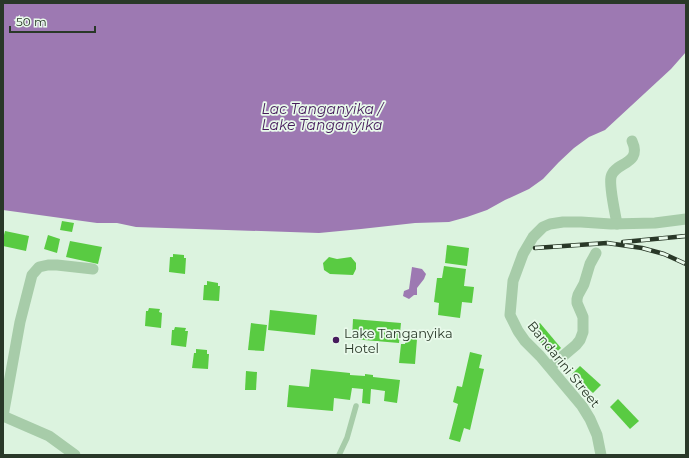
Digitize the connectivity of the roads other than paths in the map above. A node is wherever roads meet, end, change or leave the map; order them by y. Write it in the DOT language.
graph roads {
  1 [pos="632,140"];
  2 [pos="686,219"];
  3 [pos="617,224"];
  4 [pos="596,253"];
  5 [pos="93,269"];
  6 [pos="550,367"];
  7 [pos="356,406"];
  8 [pos="3,416"];
  9 [pos="75,455"];
  10 [pos="339,455"];
  11 [pos="601,455"];
  1 -- 3 [label="street"];
  2 -- 3 [label="street, Bandarini Street"];
  3 -- 6 [label="street, Bandarini Street"];
  4 -- 6 [label="street"];
  5 -- 8 [label="street"];
  6 -- 11 [label="street, Bandarini Street"];
  7 -- 10 [label="lane"];
  8 -- 9 [label="street"];
}
